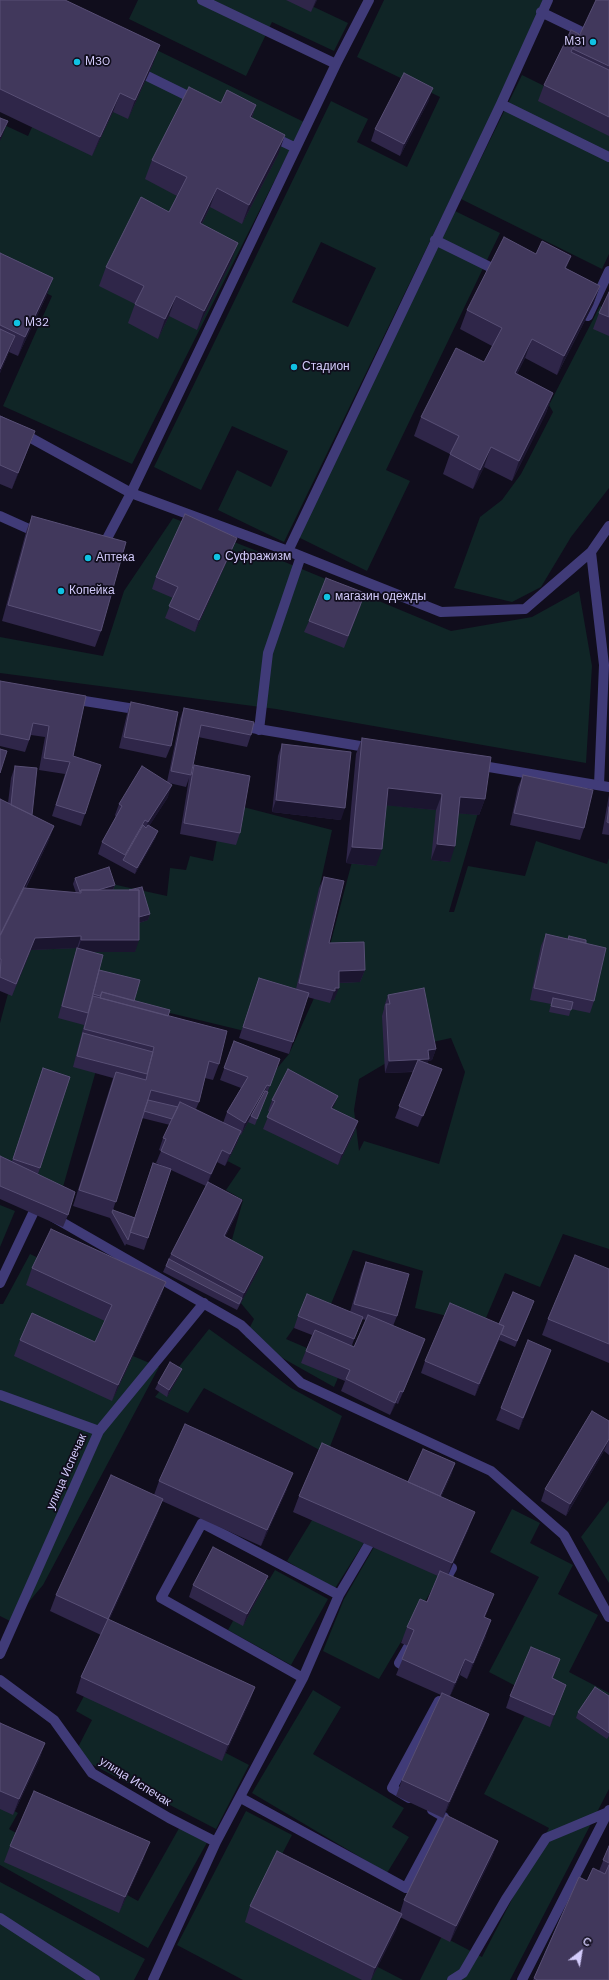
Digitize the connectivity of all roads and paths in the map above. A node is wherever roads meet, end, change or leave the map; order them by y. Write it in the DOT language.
graph roads {
  1 [pos="202,0"];
  2 [pos="369,0"];
  3 [pos="548,0"];
  4 [pos="541,12"];
  5 [pos="609,45"];
  6 [pos="336,64"];
  7 [pos="127,66"];
  8 [pos="204,104"];
  9 [pos="501,104"];
  10 [pos="260,131"];
  11 [pos="296,148"];
  12 [pos="609,157"];
  13 [pos="435,240"];
  14 [pos="609,271"];
  15 [pos="511,278"];
  16 [pos="567,306"];
  17 [pos="0,421"];
  18 [pos="131,493"];
  19 [pos="0,516"];
  20 [pos="609,526"];
  21 [pos="48,538"];
  22 [pos="288,551"];
  23 [pos="591,552"];
  24 [pos="301,556"];
  25 [pos="96,560"];
  26 [pos="63,698"];
  27 [pos="149,712"];
  28 [pos="228,724"];
  29 [pos="259,730"];
  30 [pos="382,750"];
  31 [pos="468,764"];
  32 [pos="604,786"];
  33 [pos="0,1283"];
  34 [pos="204,1303"];
  35 [pos="0,1395"];
  36 [pos="100,1431"];
  37 [pos="379,1527"];
  38 [pos="432,1557"];
  39 [pos="339,1595"];
  40 [pos="437,1595"];
  41 [pos="609,1617"];
  42 [pos="414,1636"];
  43 [pos="0,1654"];
  44 [pos="419,1675"];
  45 [pos="303,1678"];
  46 [pos="0,1680"];
  47 [pos="445,1691"];
  48 [pos="241,1798"];
  49 [pos="609,1811"];
  50 [pos="216,1842"];
  51 [pos="0,1918"];
  52 [pos="95,1980"];
  53 [pos="153,1980"];
  54 [pos="452,1980"];
  55 [pos="522,1980"];
  1 -- 6 [label="street"];
  2 -- 6 [label="street"];
  3 -- 4 [label="street"];
  4 -- 5 [label="street"];
  4 -- 9 [label="street"];
  6 -- 11 [label="street"];
  7 -- 8 [label="street"];
  9 -- 12 [label="street"];
  9 -- 13 [label="street"];
  10 -- 11 [label="street"];
  11 -- 18 [label="street"];
  13 -- 15 [label="street"];
  13 -- 22 [label="street"];
  14 -- 16 [label="street"];
  17 -- 18 [label="street"];
  18 -- 22 [label="street"];
  18 -- 25 [label="street"];
  19 -- 21 [label="street"];
  20 -- 23 [label="street"];
  22 -- 24 [label="street"];
  23 -- 24 [label="street"];
  23 -- 32 [label="street"];
  24 -- 29 [label="street"];
  26 -- 27 [label="street"];
  28 -- 29 [label="street"];
  29 -- 30 [label="street"];
  31 -- 32 [label="street"];
  33 -- 34 [label="street"];
  34 -- 36 [label="street, улица Испечак"];
  34 -- 41 [label="street"];
  35 -- 36 [label="street, улица Испечак"];
  36 -- 43 [label="street, улица Испечак"];
  37 -- 39 [label="street"];
  38 -- 40 [label="street"];
  39 -- 45 [label="street"];
  39 -- 45 [label="street"];
  42 -- 44 [label="street"];
  45 -- 48 [label="street"];
  46 -- 50 [label="street, улица Испечак"];
  47 -- 48 [label="street"];
  48 -- 50 [label="street"];
  49 -- 54 [label="street"];
  49 -- 55 [label="street"];
  50 -- 53 [label="street"];
  51 -- 52 [label="street"];
}
